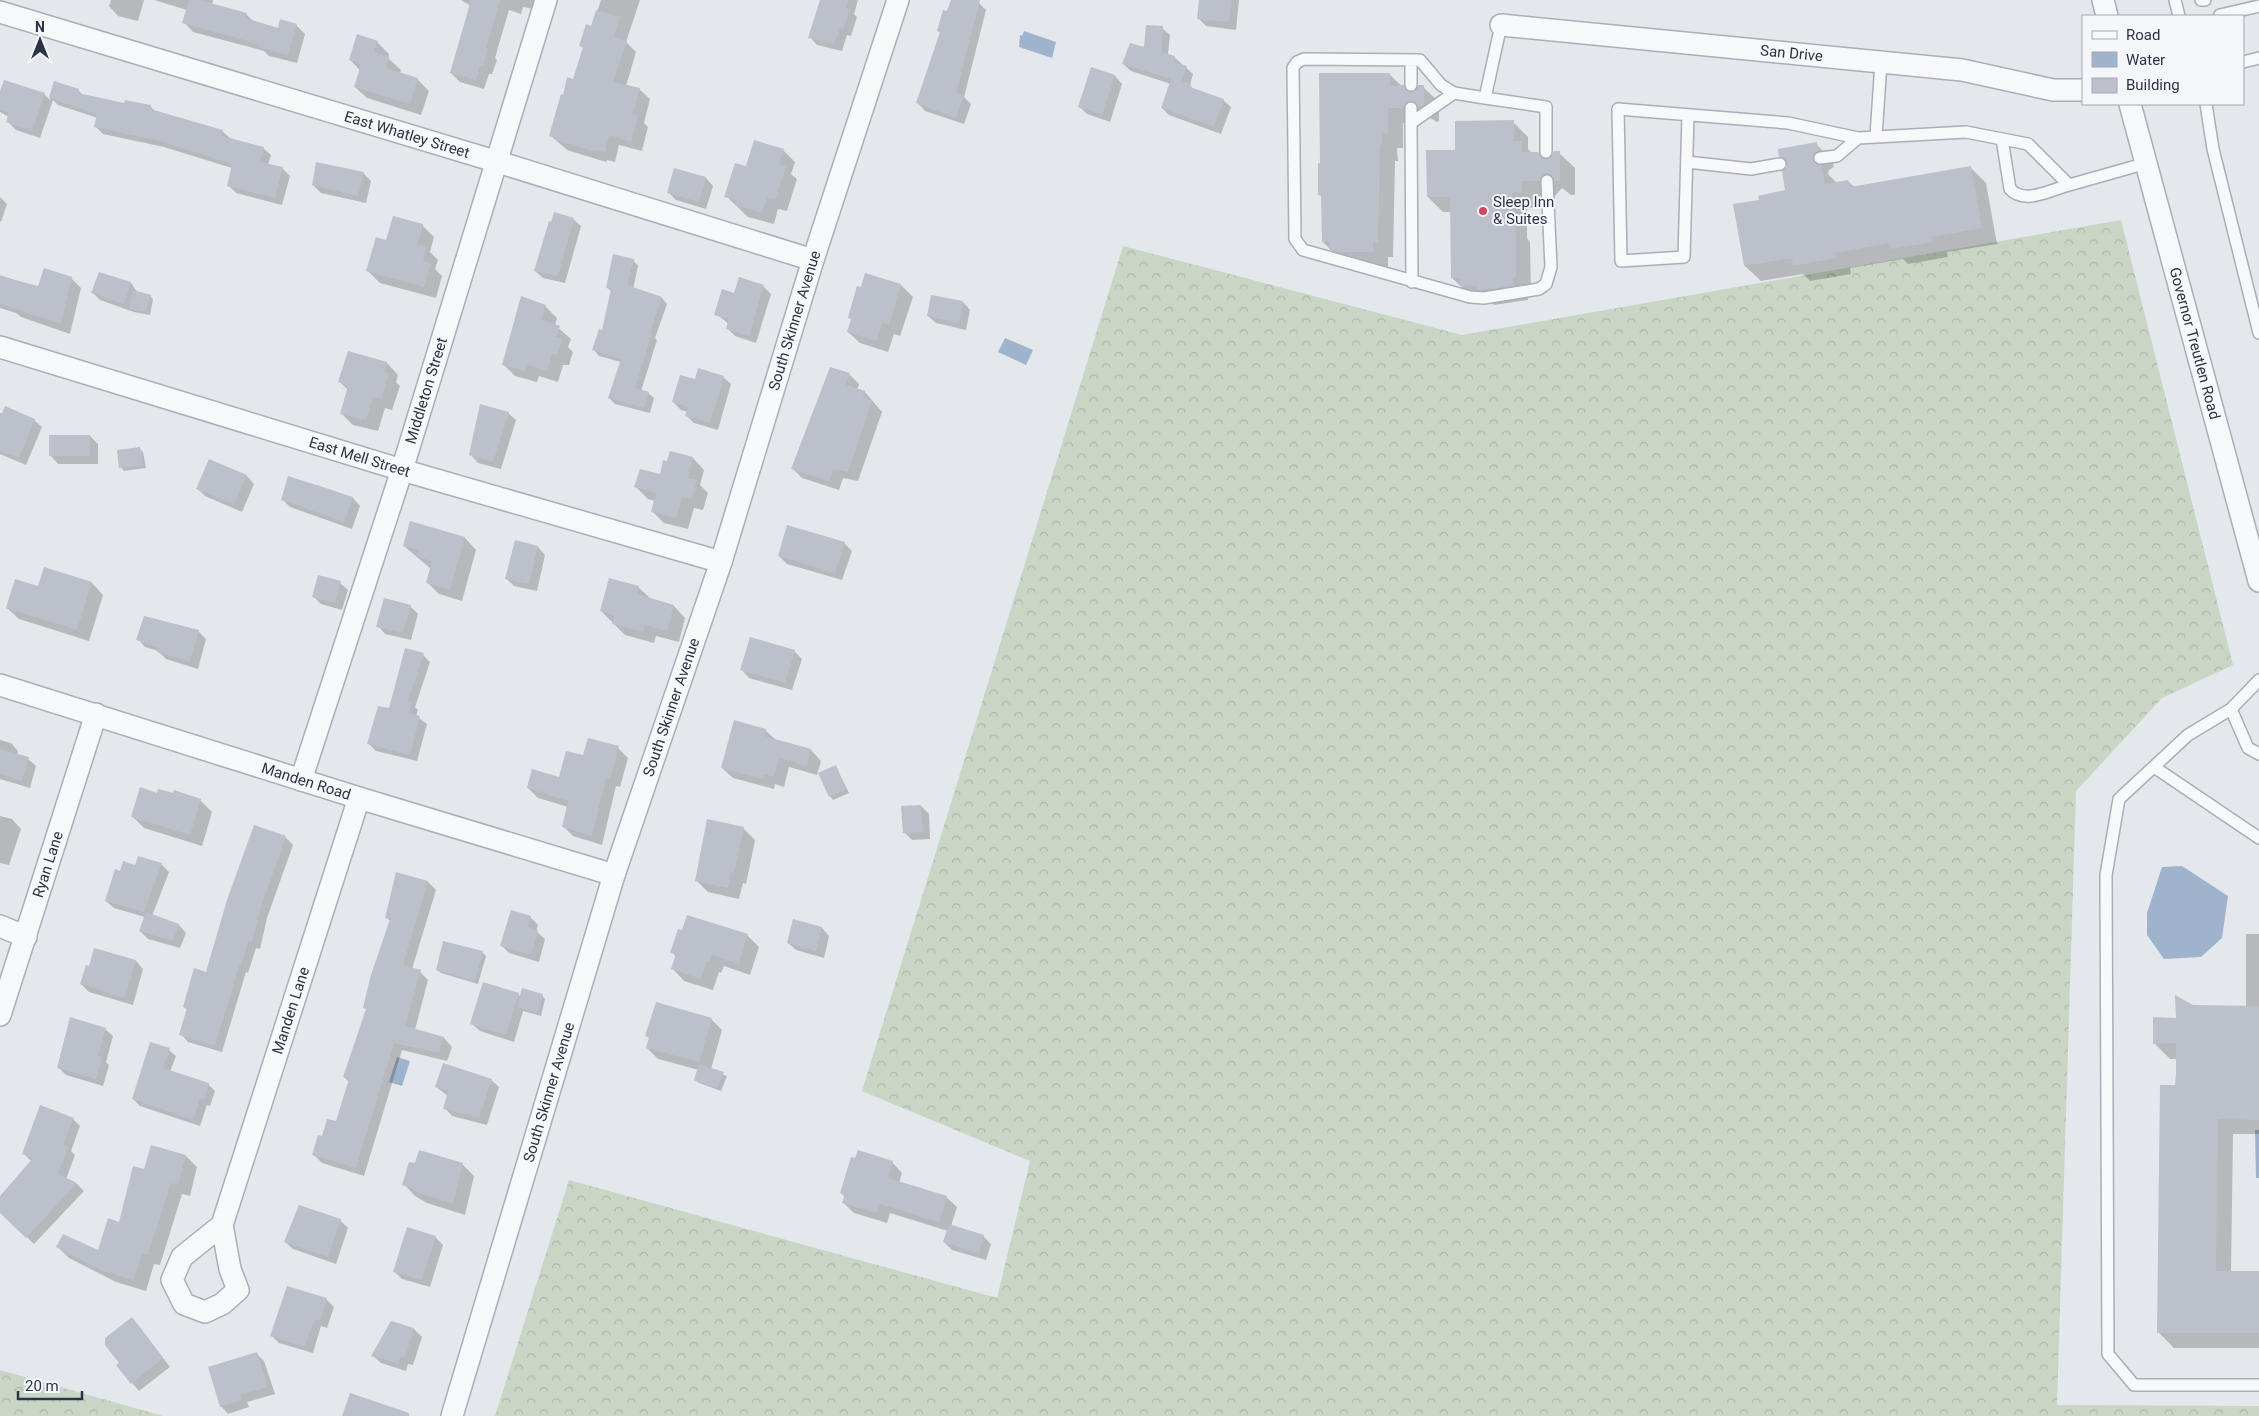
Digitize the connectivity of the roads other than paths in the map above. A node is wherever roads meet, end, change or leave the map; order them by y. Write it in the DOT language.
graph roads {
  1 [pos="546,0"];
  2 [pos="898,0"];
  3 [pos="2103,0"];
  4 [pos="2175,0"];
  5 [pos="2259,6"];
  6 [pos="9,9"];
  7 [pos="2107,15"];
  8 [pos="2179,15"];
  9 [pos="2221,15"];
  10 [pos="1501,25"];
  11 [pos="2259,58"];
  12 [pos="1411,60"];
  13 [pos="1881,62"];
  14 [pos="2244,62"];
  15 [pos="1411,85"];
  16 [pos="2082,90"];
  17 [pos="1454,93"];
  18 [pos="1485,98"];
  19 [pos="2130,105"];
  20 [pos="2206,105"];
  21 [pos="1411,108"];
  22 [pos="1688,115"];
  23 [pos="1411,122"];
  24 [pos="1876,136"];
  25 [pos="1858,138"];
  26 [pos="2002,139"];
  27 [pos="1546,152"];
  28 [pos="1820,158"];
  29 [pos="498,162"];
  30 [pos="1687,162"];
  31 [pos="2146,163"];
  32 [pos="1780,164"];
  33 [pos="1547,181"];
  34 [pos="2069,185"];
  35 [pos="813,260"];
  36 [pos="1412,282"];
  37 [pos="2259,333"];
  38 [pos="0,347"];
  39 [pos="402,470"];
  40 [pos="720,562"];
  41 [pos="2259,581"];
  42 [pos="2259,680"];
  43 [pos="0,685"];
  44 [pos="2231,709"];
  45 [pos="96,714"];
  46 [pos="2259,754"];
  47 [pos="2154,767"];
  48 [pos="301,780"];
  49 [pos="359,798"];
  50 [pos="2259,838"];
  51 [pos="614,875"];
  52 [pos="0,926"];
  53 [pos="26,937"];
  54 [pos="0,1015"];
  55 [pos="222,1225"];
  56 [pos="2259,1385"];
  57 [pos="452,1416"];
  1 -- 29 [label="street, Middleton Street"];
  2 -- 35 [label="street, South Skinner Avenue"];
  3 -- 7 [label="street"];
  4 -- 8 [label="lane"];
  5 -- 9 [label="lane"];
  6 -- 29 [label="street, East Whatley Street"];
  10 -- 13 [label="street, San Drive"];
  10 -- 18 [label="lane"];
  11 -- 14 [label="lane"];
  12 -- 15 [label="lane"];
  12 -- 17 [label="lane"];
  12 -- 36 [label="lane"];
  13 -- 16 [label="street, San Drive"];
  13 -- 24 [label="lane"];
  17 -- 18 [label="lane"];
  17 -- 23 [label="lane"];
  18 -- 27 [label="lane"];
  19 -- 31 [label="street, Governor Treutlen Road"];
  20 -- 37 [label="lane"];
  21 -- 23 [label="lane"];
  22 -- 25 [label="lane"];
  22 -- 30 [label="lane"];
  22 -- 30 [label="lane"];
  23 -- 36 [label="lane"];
  24 -- 25 [label="lane"];
  24 -- 26 [label="lane"];
  25 -- 28 [label="lane"];
  26 -- 34 [label="lane"];
  26 -- 34 [label="lane"];
  29 -- 35 [label="street, East Whatley Street"];
  29 -- 39 [label="street, Middleton Street"];
  30 -- 32 [label="lane"];
  31 -- 34 [label="lane"];
  31 -- 41 [label="street, Governor Treutlen Road"];
  33 -- 36 [label="lane"];
  35 -- 40 [label="street, South Skinner Avenue"];
  38 -- 39 [label="street, East Mell Street"];
  39 -- 40 [label="street, East Mell Street"];
  39 -- 48 [label="street, Middleton Street"];
  40 -- 51 [label="street, South Skinner Avenue"];
  42 -- 44 [label="lane"];
  43 -- 45 [label="street, Manden Road"];
  44 -- 46 [label="lane"];
  44 -- 47 [label="lane"];
  45 -- 48 [label="street, Manden Road"];
  45 -- 53 [label="street, Ryan Lane"];
  47 -- 50 [label="lane"];
  47 -- 56 [label="lane"];
  48 -- 49 [label="street, Manden Road"];
  49 -- 51 [label="street, Manden Road"];
  49 -- 55 [label="street, Manden Lane"];
  51 -- 57 [label="street, South Skinner Avenue"];
  52 -- 53 [label="street"];
  53 -- 54 [label="street, Ryan Lane"];
}
